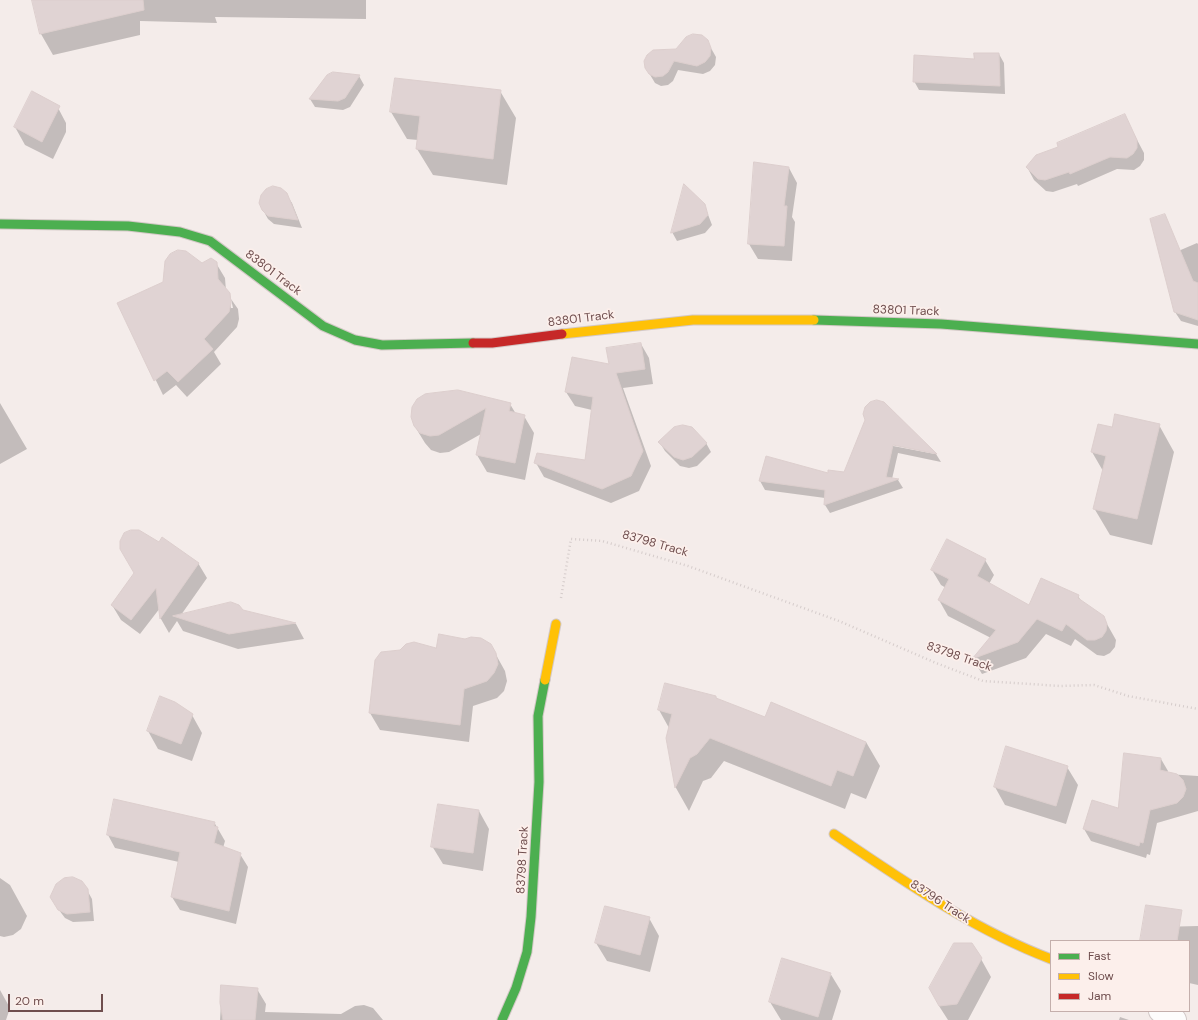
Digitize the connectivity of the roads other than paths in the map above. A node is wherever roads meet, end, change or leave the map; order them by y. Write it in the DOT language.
graph roads {
  1 [pos="0,224"];
  2 [pos="1198,344"];
  3 [pos="556,624"];
  4 [pos="834,834"];
  5 [pos="1050,959"];
  6 [pos="1162,1012"];
  7 [pos="502,1020"];
  8 [pos="1175,1020"];
  1 -- 2 [label="street, 83801 Track"];
  3 -- 7 [label="street, 83798 Track"];
  4 -- 5 [label="street, 83796 Track"];
  6 -- 8 [label="street"];
}
